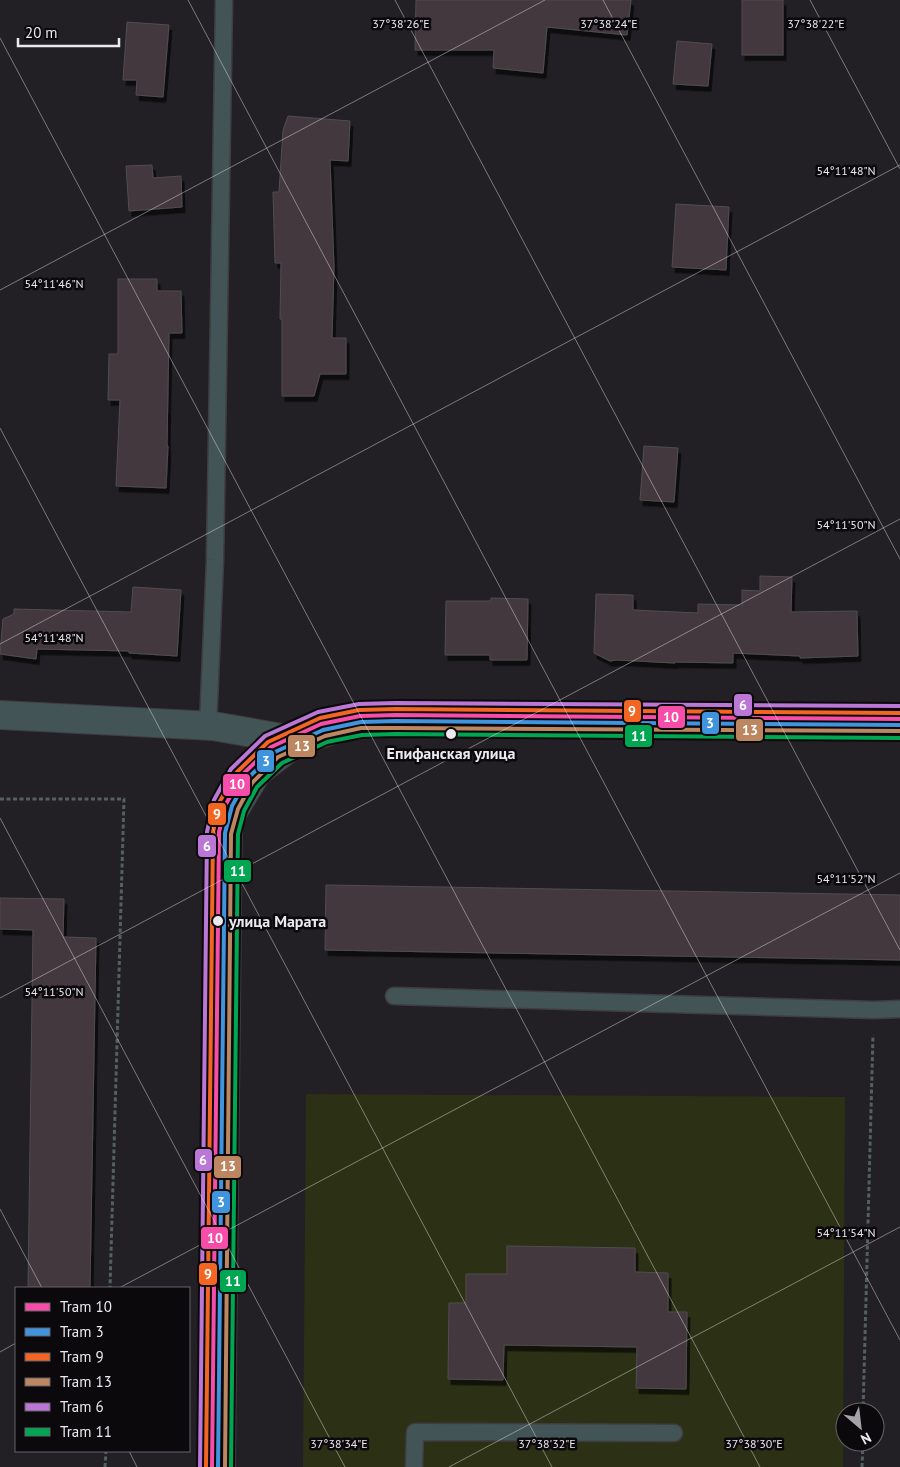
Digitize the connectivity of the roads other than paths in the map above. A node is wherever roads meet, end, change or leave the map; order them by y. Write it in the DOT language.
graph roads {
  1 [pos="224,0"];
  2 [pos="0,715"];
  3 [pos="208,726"];
  4 [pos="900,726"];
  5 [pos="298,740"];
  6 [pos="394,996"];
  7 [pos="900,1009"];
  8 [pos="674,1433"];
  9 [pos="220,1467"];
  10 [pos="414,1467"];
  1 -- 3 [label="lane"];
  2 -- 3 [label="street"];
  3 -- 5 [label="street"];
  4 -- 5 [label="street"];
  5 -- 9 [label="street"];
  6 -- 7 [label="lane"];
  8 -- 10 [label="lane"];
}
